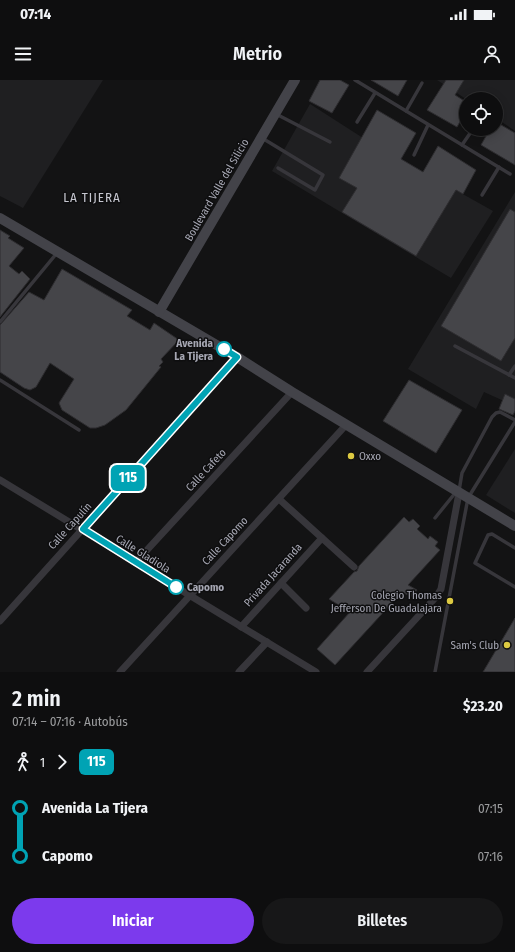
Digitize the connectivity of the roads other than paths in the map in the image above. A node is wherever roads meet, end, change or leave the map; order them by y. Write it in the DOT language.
graph roads {
  1 [pos="295,80"];
  2 [pos="354,80"];
  3 [pos="422,83"];
  4 [pos="375,92"];
  5 [pos="406,111"];
  6 [pos="276,113"];
  7 [pos="357,122"];
  8 [pos="428,125"];
  9 [pos="468,136"];
  10 [pos="261,138"];
  11 [pos="330,142"];
  12 [pos="462,145"];
  13 [pos="414,155"];
  14 [pos="499,167"];
  15 [pos="278,168"];
  16 [pos="510,174"];
  17 [pos="482,195"];
  18 [pos="0,218"];
  19 [pos="58,252"];
  20 [pos="159,312"];
  21 [pos="0,322"];
  22 [pos="455,346"];
  23 [pos="237,357"];
  24 [pos="515,366"];
  25 [pos="510,375"];
  26 [pos="515,378"];
  27 [pos="0,380"];
  28 [pos="292,392"];
  29 [pos="515,421"];
  30 [pos="346,425"];
  31 [pos="79,430"];
  32 [pos="0,481"];
  33 [pos="461,494"];
  34 [pos="279,499"];
  35 [pos="435,518"];
  36 [pos="515,526"];
  37 [pos="83,529"];
  38 [pos="322,538"];
  39 [pos="515,548"];
  40 [pos="136,562"];
  41 [pos="354,567"];
  42 [pos="281,583"];
  43 [pos="515,587"];
  44 [pos="190,595"];
  45 [pos="306,608"];
  46 [pos="0,621"];
  47 [pos="241,627"];
  48 [pos="267,642"];
  49 [pos="120,672"];
  50 [pos="239,672"];
  51 [pos="316,672"];
  52 [pos="367,672"];
  53 [pos="435,672"];
  1 -- 6 [label="main road, Boulevard Valle del Silicio"];
  2 -- 4 [label="lane"];
  3 -- 5 [label="lane"];
  4 -- 5 [label="lane"];
  4 -- 7 [label="lane"];
  5 -- 8 [label="lane"];
  6 -- 10 [label="main road, Boulevard Valle del Silicio"];
  6 -- 11 [label="lane"];
  8 -- 12 [label="lane"];
  8 -- 13 [label="lane"];
  9 -- 12 [label="lane"];
  10 -- 15 [label="lane"];
  10 -- 20 [label="main road, Boulevard Valle del Silicio"];
  12 -- 14 [label="lane"];
  14 -- 16 [label="lane"];
  14 -- 17 [label="lane"];
  18 -- 19 [label="main road"];
  19 -- 20 [label="main road"];
  19 -- 21 [label="lane"];
  20 -- 23 [label="main road"];
  22 -- 25 [label="lane"];
  23 -- 28 [label="main road"];
  23 -- 37 [label="street, Calle Capulín"];
  24 -- 25 [label="lane"];
  25 -- 26 [label="lane"];
  27 -- 31 [label="lane"];
  28 -- 30 [label="main road"];
  28 -- 40 [label="street, Calle Cafeto"];
  29 -- 33 [label="lane"];
  29 -- 33 [label="lane"];
  30 -- 33 [label="main road"];
  30 -- 34 [label="street, Calle Capomo"];
  32 -- 37 [label="street, Calle Gladiola"];
  33 -- 35 [label="lane"];
  33 -- 36 [label="main road"];
  33 -- 52 [label="street"];
  33 -- 53 [label="lane"];
  34 -- 38 [label="street"];
  34 -- 44 [label="street, Calle Capomo"];
  37 -- 40 [label="street, Calle Gladiola"];
  37 -- 46 [label="street, Calle Capulín"];
  38 -- 41 [label="street"];
  38 -- 42 [label="street, Privada Jacaranda"];
  39 -- 43 [label="lane"];
  40 -- 44 [label="street, Calle Gladiola"];
  42 -- 45 [label="street"];
  42 -- 47 [label="street, Privada Jacaranda"];
  44 -- 47 [label="street, Calle Gladiola"];
  44 -- 49 [label="street, Calle Capomo"];
  47 -- 48 [label="street, Calle Gladiola"];
  48 -- 50 [label="street"];
  48 -- 51 [label="street, Calle Gladiola"];
}
